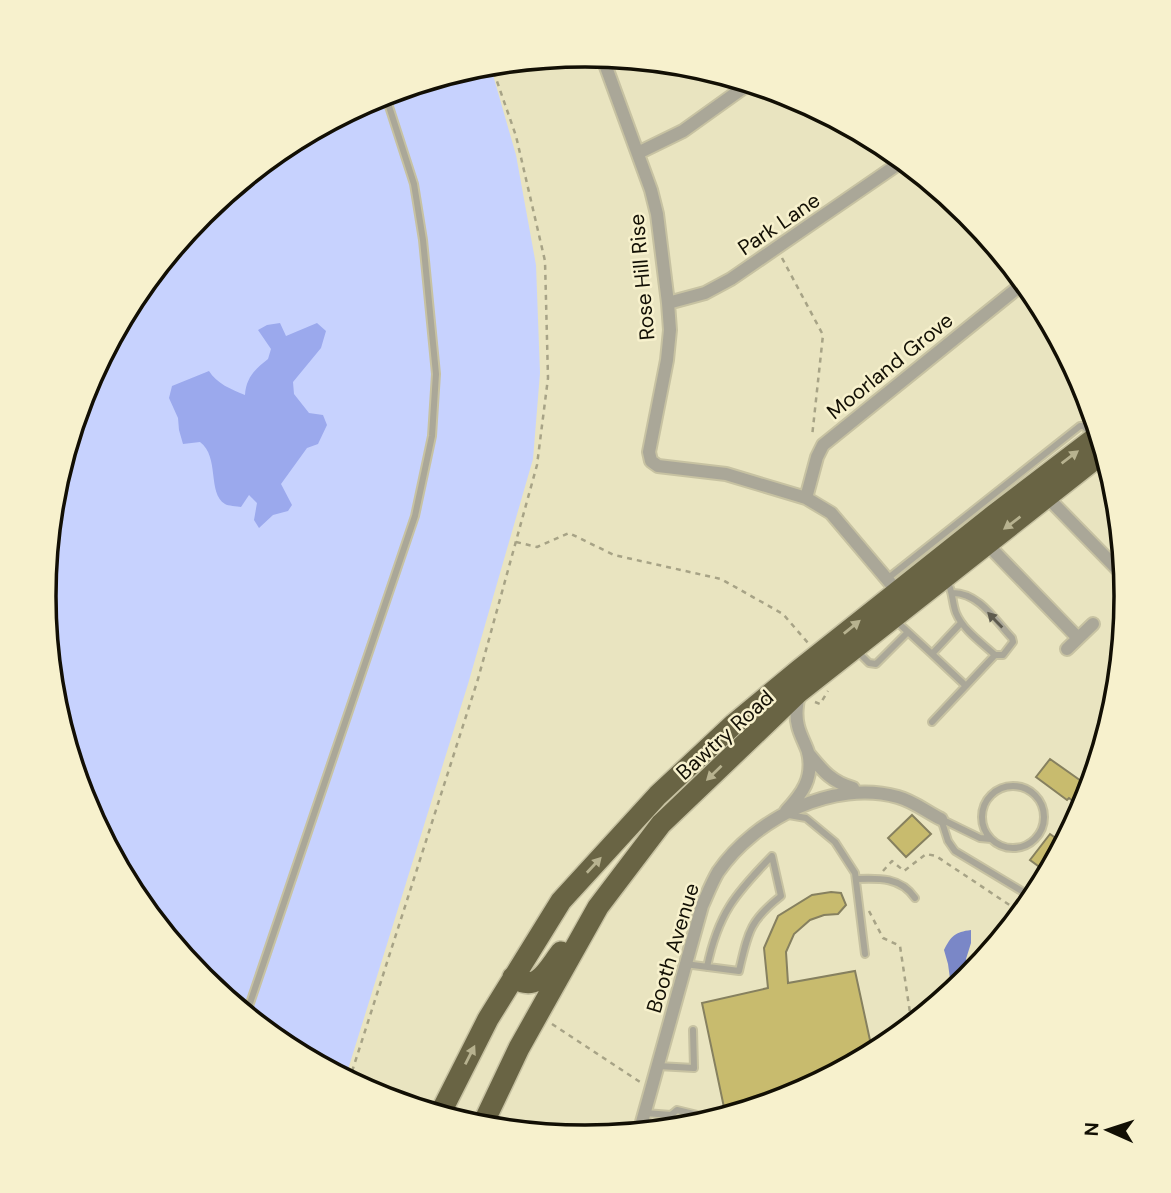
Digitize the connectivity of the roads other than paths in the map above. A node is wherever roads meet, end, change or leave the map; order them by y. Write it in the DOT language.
graph roads {
  1 [pos="606,68"];
  2 [pos="740,90"];
  3 [pos="389,105"];
  4 [pos="638,153"];
  5 [pos="895,166"];
  6 [pos="1017,289"];
  7 [pos="668,303"];
  8 [pos="1093,446"];
  9 [pos="1094,448"];
  10 [pos="1047,497"];
  11 [pos="806,498"];
  12 [pos="986,543"];
  13 [pos="1114,566"];
  14 [pos="892,585"];
  15 [pos="948,585"];
  16 [pos="891,618"];
  17 [pos="961,623"];
  18 [pos="1093,624"];
  19 [pos="908,632"];
  20 [pos="1078,638"];
  21 [pos="854,648"];
  22 [pos="1067,649"];
  23 [pos="932,654"];
  24 [pos="995,655"];
  25 [pos="799,670"];
  26 [pos="966,685"];
  27 [pos="799,692"];
  28 [pos="932,722"];
  29 [pos="808,753"];
  30 [pos="871,792"];
  31 [pos="783,814"];
  32 [pos="941,819"];
  33 [pos="991,839"];
  34 [pos="856,879"];
  35 [pos="1025,893"];
  36 [pos="915,898"];
  37 [pos="598,907"];
  38 [pos="865,954"];
  39 [pos="685,964"];
  40 [pos="708,967"];
  41 [pos="513,977"];
  42 [pos="249,1006"];
  43 [pos="693,1030"];
  44 [pos="658,1066"];
  45 [pos="444,1107"];
  46 [pos="645,1113"];
  47 [pos="696,1114"];
  48 [pos="486,1117"];
  49 [pos="642,1122"];
  1 -- 4 [label="street, Rose Hill Rise"];
  2 -- 4 [label="street"];
  3 -- 42 [label="lane"];
  4 -- 7 [label="street, Rose Hill Rise"];
  5 -- 7 [label="street, Park Lane"];
  6 -- 11 [label="street, Moorland Grove"];
  7 -- 11 [label="street, Rose Hill Rise"];
  14 -- 8 [label="highway, Bawtry Road, one-way"];
  9 -- 10 [label="highway, Bawtry Road"];
  10 -- 12 [label="highway, Bawtry Road, one-way"];
  10 -- 13 [label="street"];
  11 -- 14 [label="street, Rose Hill Rise"];
  12 -- 15 [label="highway, Bawtry Road"];
  12 -- 20 [label="street"];
  25 -- 14 [label="highway, Bawtry Road, one-way"];
  15 -- 16 [label="highway, Bawtry Road"];
  15 -- 17 [label="lane"];
  24 -- 15 [label="lane, one-way"];
  16 -- 19 [label="lane"];
  16 -- 21 [label="highway, Bawtry Road"];
  17 -- 23 [label="lane"];
  17 -- 24 [label="lane"];
  18 -- 20 [label="street"];
  19 -- 21 [label="lane"];
  19 -- 23 [label="lane"];
  20 -- 22 [label="street"];
  21 -- 27 [label="highway, Bawtry Road"];
  23 -- 26 [label="lane"];
  24 -- 26 [label="lane"];
  25 -- 27 [label="street"];
  41 -- 25 [label="highway, Bawtry Road, one-way"];
  26 -- 28 [label="lane"];
  27 -- 29 [label="street"];
  27 -- 37 [label="highway, Bawtry Road, one-way"];
  29 -- 30 [label="street"];
  29 -- 31 [label="street"];
  30 -- 31 [label="street, Booth Avenue"];
  30 -- 32 [label="street, Booth Avenue"];
  31 -- 34 [label="lane"];
  31 -- 39 [label="street, Booth Avenue"];
  32 -- 33 [label="lane, Booth Avenue"];
  32 -- 35 [label="lane"];
  33 -- 33 [label="lane, Booth Avenue"];
  34 -- 36 [label="lane"];
  34 -- 38 [label="lane"];
  37 -- 41 [label="highway"];
  37 -- 48 [label="highway, Bawtry Road"];
  39 -- 40 [label="lane"];
  39 -- 44 [label="street, Booth Avenue"];
  40 -- 40 [label="lane"];
  45 -- 41 [label="highway, Bawtry Road, one-way"];
  43 -- 44 [label="lane"];
  44 -- 46 [label="street, Booth Avenue"];
  46 -- 47 [label="lane"];
  46 -- 49 [label="street, Booth Avenue"];
}
